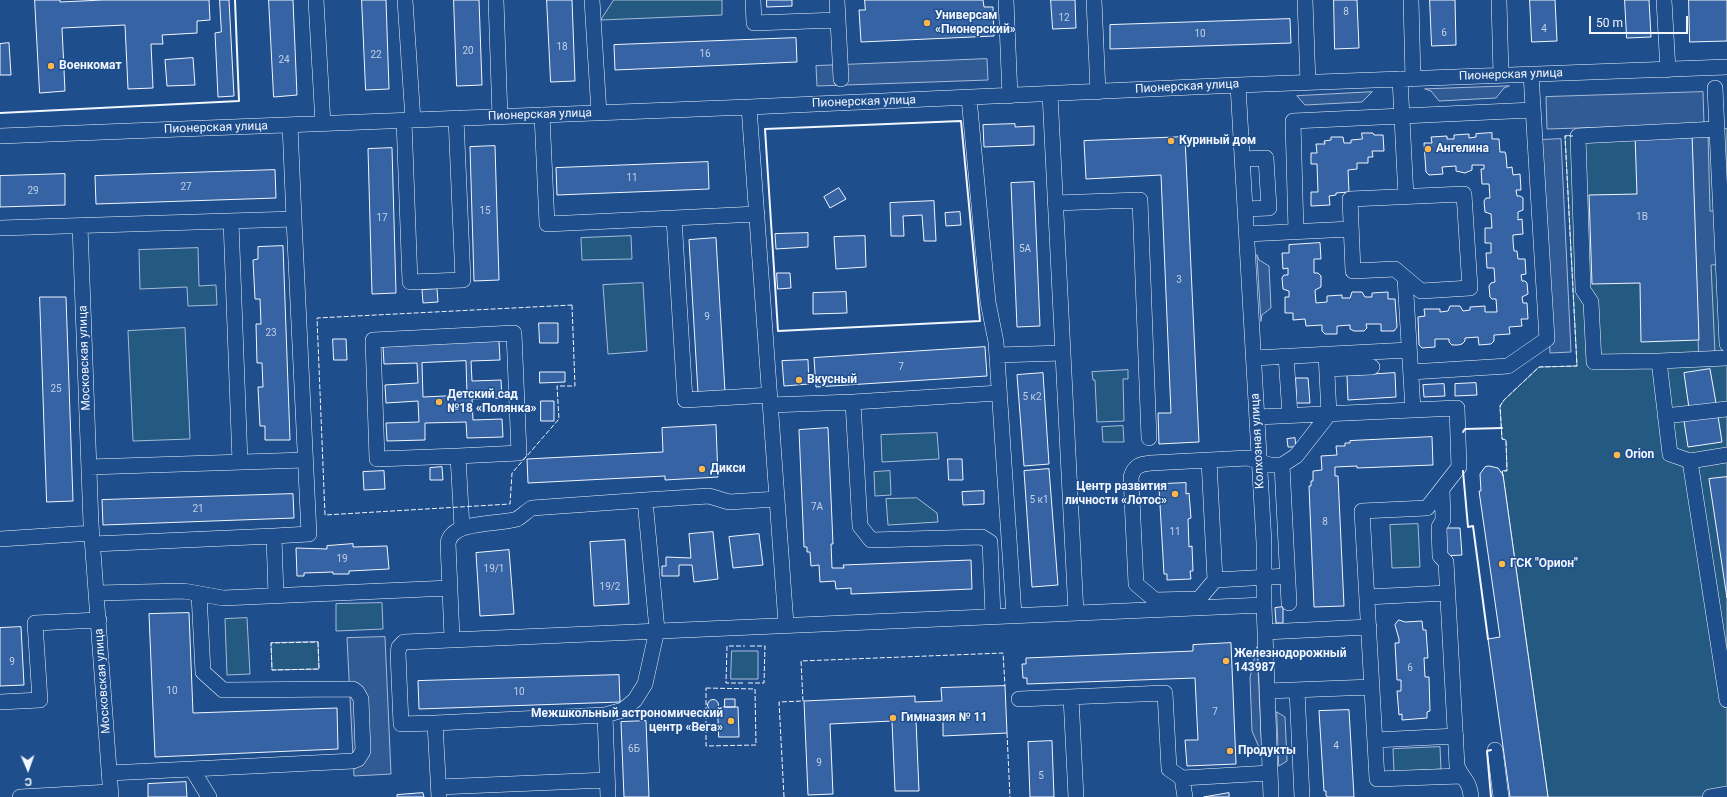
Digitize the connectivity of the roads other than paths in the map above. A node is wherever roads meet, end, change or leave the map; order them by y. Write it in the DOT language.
graph roads {
  1 [pos="316,0"];
  2 [pos="405,0"];
  3 [pos="496,0"];
  4 [pos="592,0"];
  5 [pos="753,0"];
  6 [pos="837,0"];
  7 [pos="1006,0"];
  8 [pos="1094,0"];
  9 [pos="1305,0"];
  10 [pos="1411,0"];
  11 [pos="1498,0"];
  12 [pos="1664,0"];
  13 [pos="838,20"];
  14 [pos="1727,67"];
  15 [pos="1668,70"];
  16 [pos="1531,74"];
  17 [pos="1501,76"];
  18 [pos="840,79"];
  19 [pos="1407,79"];
  20 [pos="1308,83"];
  21 [pos="1238,85"];
  22 [pos="1715,88"];
  23 [pos="1098,92"];
  24 [pos="1050,94"];
  25 [pos="1010,96"];
  26 [pos="969,98"];
  27 [pos="749,107"];
  28 [pos="1533,110"];
  29 [pos="599,113"];
  30 [pos="542,115"];
  31 [pos="1402,116"];
  32 [pos="500,117"];
  33 [pos="456,118"];
  34 [pos="408,120"];
  35 [pos="323,124"];
  36 [pos="290,125"];
  37 [pos="1717,129"];
  38 [pos="0,136"];
  39 [pos="1243,159"];
  40 [pos="1406,197"];
  41 [pos="1055,203"];
  42 [pos="1245,209"];
  43 [pos="757,214"];
  44 [pos="674,218"];
  45 [pos="294,219"];
  46 [pos="231,221"];
  47 [pos="80,226"];
  48 [pos="0,228"];
  49 [pos="1351,229"];
  50 [pos="1296,232"];
  51 [pos="1247,234"];
  52 [pos="1405,278"];
  53 [pos="1727,344"];
  54 [pos="1409,350"];
  55 [pos="1063,353"];
  56 [pos="997,355"];
  57 [pos="1286,356"];
  58 [pos="1254,358"];
  59 [pos="1727,358"];
  60 [pos="1659,361"];
  61 [pos="1327,362"];
  62 [pos="1372,366"];
  63 [pos="1410,372"];
  64 [pos="999,393"];
  65 [pos="770,400"];
  66 [pos="853,402"];
  67 [pos="1727,409"];
  68 [pos="1413,410"];
  69 [pos="1329,414"];
  70 [pos="1290,415"];
  71 [pos="1665,416"];
  72 [pos="1257,417"];
  73 [pos="1149,438"];
  74 [pos="1727,455"];
  75 [pos="458,456"];
  76 [pos="305,460"];
  77 [pos="1209,460"];
  78 [pos="1690,461"];
  79 [pos="240,462"];
  80 [pos="1260,462"];
  81 [pos="1282,465"];
  82 [pos="89,467"];
  83 [pos="1442,488"];
  84 [pos="777,499"];
  85 [pos="645,500"];
  86 [pos="462,528"];
  87 [pos="274,536"];
  88 [pos="93,538"];
  89 [pos="0,539"];
  90 [pos="1288,576"];
  91 [pos="1264,577"];
  92 [pos="1215,580"];
  93 [pos="450,588"];
  94 [pos="1447,593"];
  95 [pos="97,594"];
  96 [pos="199,594"];
  97 [pos="276,596"];
  98 [pos="1367,597"];
  99 [pos="1289,603"];
  100 [pos="1181,604"];
  101 [pos="1264,605"];
  102 [pos="1076,613"];
  103 [pos="1014,615"];
  104 [pos="993,616"];
  105 [pos="99,620"];
  106 [pos="786,624"];
  107 [pos="1369,628"];
  108 [pos="657,630"];
  109 [pos="1265,632"];
  110 [pos="452,638"];
  111 [pos="1372,687"];
  112 [pos="1297,690"];
  113 [pos="1267,691"];
  114 [pos="1071,697"];
  115 [pos="1019,699"];
  116 [pos="1727,700"];
  117 [pos="0,702"];
  118 [pos="606,715"];
  119 [pos="435,723"];
  120 [pos="1456,736"];
  121 [pos="1375,740"];
  122 [pos="1495,750"];
  123 [pos="192,768"];
  124 [pos="109,773"];
  125 [pos="1270,773"];
  126 [pos="1461,776"];
  127 [pos="1182,778"];
  128 [pos="607,780"];
  129 [pos="438,792"];
  130 [pos="1727,794"];
  131 [pos="110,795"];
  132 [pos="20,797"];
  133 [pos="209,797"];
  134 [pos="608,797"];
  135 [pos="1076,797"];
  136 [pos="1185,797"];
  137 [pos="1271,797"];
  138 [pos="1302,797"];
  139 [pos="1471,797"];
  140 [pos="1501,797"];
  141 [pos="1710,797"];
  1 -- 35 [label="street"];
  2 -- 34 [label="street"];
  3 -- 32 [label="street"];
  4 -- 29 [label="street"];
  5 -- 13 [label="street"];
  6 -- 13 [label="street"];
  7 -- 25 [label="street"];
  8 -- 23 [label="street"];
  9 -- 20 [label="street"];
  10 -- 19 [label="street"];
  11 -- 17 [label="street"];
  12 -- 15 [label="street"];
  13 -- 18 [label="street"];
  14 -- 15 [label="street, Пионерская улица"];
  15 -- 16 [label="street, Пионерская улица"];
  16 -- 17 [label="street, Пионерская улица"];
  16 -- 28 [label="street"];
  17 -- 19 [label="street, Пионерская улица"];
  19 -- 20 [label="street, Пионерская улица"];
  19 -- 31 [label="street"];
  20 -- 21 [label="street, Пионерская улица"];
  21 -- 23 [label="street, Пионерская улица"];
  21 -- 39 [label="street, Колхозная улица"];
  22 -- 37 [label="street"];
  23 -- 24 [label="street, Пионерская улица"];
  24 -- 25 [label="street, Пионерская улица"];
  24 -- 41 [label="street"];
  25 -- 26 [label="street, Пионерская улица"];
  26 -- 27 [label="street, Пионерская улица"];
  26 -- 56 [label="street"];
  27 -- 29 [label="street, Пионерская улица"];
  27 -- 43 [label="street"];
  28 -- 31 [label="street"];
  28 -- 63 [label="street"];
  29 -- 30 [label="street, Пионерская улица"];
  30 -- 32 [label="street, Пионерская улица"];
  30 -- 44 [label="street"];
  31 -- 40 [label="street"];
  31 -- 50 [label="street"];
  32 -- 33 [label="street, Пионерская улица"];
  33 -- 34 [label="street, Пионерская улица"];
  33 -- 34 [label="street"];
  34 -- 35 [label="street, Пионерская улица"];
  35 -- 36 [label="street, Пионерская улица"];
  36 -- 38 [label="street, Пионерская улица"];
  36 -- 45 [label="street"];
  37 -- 53 [label="street"];
  37 -- 60 [label="street"];
  39 -- 42 [label="street, Колхозная улица"];
  39 -- 42 [label="street"];
  40 -- 49 [label="street"];
  40 -- 52 [label="street"];
  41 -- 55 [label="street"];
  41 -- 73 [label="street"];
  42 -- 51 [label="street, Колхозная улица"];
  43 -- 44 [label="street"];
  43 -- 65 [label="street"];
  44 -- 65 [label="street"];
  45 -- 46 [label="street"];
  45 -- 76 [label="street"];
  46 -- 47 [label="street"];
  46 -- 79 [label="street"];
  47 -- 48 [label="street"];
  47 -- 82 [label="street, Московская улица"];
  49 -- 50 [label="street"];
  49 -- 52 [label="street"];
  50 -- 51 [label="street"];
  51 -- 58 [label="street, Колхозная улица"];
  52 -- 54 [label="street"];
  54 -- 61 [label="street"];
  54 -- 63 [label="street"];
  55 -- 56 [label="street"];
  55 -- 102 [label="street"];
  56 -- 64 [label="street"];
  57 -- 58 [label="street"];
  57 -- 61 [label="street"];
  57 -- 70 [label="street"];
  58 -- 72 [label="street, Колхозная улица"];
  59 -- 60 [label="street"];
  60 -- 71 [label="street"];
  61 -- 62 [label="street"];
  61 -- 69 [label="street"];
  63 -- 68 [label="street"];
  64 -- 66 [label="street"];
  64 -- 103 [label="street"];
  65 -- 66 [label="street"];
  65 -- 84 [label="street"];
  66 -- 104 [label="street"];
  67 -- 71 [label="street"];
  68 -- 69 [label="street"];
  68 -- 83 [label="street"];
  69 -- 70 [label="street"];
  69 -- 81 [label="street"];
  70 -- 72 [label="street"];
  71 -- 78 [label="street"];
  72 -- 80 [label="street, Колхозная улица"];
  74 -- 78 [label="street"];
  75 -- 75 [label="street"];
  75 -- 86 [label="street"];
  76 -- 79 [label="street"];
  76 -- 87 [label="street"];
  77 -- 80 [label="street"];
  77 -- 92 [label="street"];
  77 -- 100 [label="street"];
  78 -- 116 [label="street"];
  79 -- 82 [label="street"];
  80 -- 81 [label="street"];
  80 -- 91 [label="street, Колхозная улица"];
  81 -- 90 [label="street"];
  82 -- 88 [label="street, Московская улица"];
  83 -- 94 [label="street"];
  83 -- 98 [label="street"];
  84 -- 85 [label="street"];
  84 -- 106 [label="street"];
  85 -- 86 [label="street"];
  85 -- 108 [label="street"];
  86 -- 93 [label="street"];
  87 -- 88 [label="street"];
  87 -- 97 [label="street"];
  88 -- 89 [label="street"];
  88 -- 95 [label="street, Московская улица"];
  90 -- 91 [label="street"];
  90 -- 99 [label="street"];
  91 -- 92 [label="street"];
  91 -- 101 [label="street, Колхозная улица"];
  92 -- 100 [label="street"];
  93 -- 97 [label="street"];
  93 -- 110 [label="street"];
  94 -- 98 [label="street"];
  94 -- 120 [label="street"];
  95 -- 96 [label="street"];
  95 -- 105 [label="street, Московская улица"];
  96 -- 97 [label="street"];
  96 -- 123 [label="street"];
  98 -- 107 [label="street"];
  100 -- 101 [label="street"];
  100 -- 102 [label="street"];
  101 -- 109 [label="street, Колхозная улица"];
  102 -- 103 [label="street"];
  103 -- 104 [label="street"];
  104 -- 106 [label="street"];
  105 -- 117 [label="street"];
  105 -- 124 [label="street, Московская улица"];
  106 -- 108 [label="street"];
  107 -- 109 [label="street"];
  107 -- 111 [label="street"];
  108 -- 110 [label="street"];
  108 -- 118 [label="street"];
  109 -- 113 [label="street, Колхозная улица"];
  110 -- 119 [label="street"];
  111 -- 112 [label="street"];
  111 -- 121 [label="street"];
  112 -- 113 [label="street"];
  112 -- 138 [label="street"];
  113 -- 125 [label="street, Колхозная улица"];
  114 -- 115 [label="street"];
  114 -- 127 [label="street"];
  114 -- 135 [label="street"];
  118 -- 119 [label="street"];
  118 -- 128 [label="street"];
  119 -- 129 [label="street"];
  120 -- 121 [label="street"];
  120 -- 126 [label="street"];
  121 -- 126 [label="street"];
  122 -- 140 [label="street"];
  123 -- 124 [label="street"];
  123 -- 133 [label="street"];
  124 -- 131 [label="street, Московская улица"];
  125 -- 127 [label="street"];
  125 -- 137 [label="street, Колхозная улица"];
  126 -- 139 [label="street"];
  127 -- 136 [label="street"];
  128 -- 129 [label="street"];
  128 -- 134 [label="street"];
  130 -- 141 [label="street"];
  131 -- 132 [label="street"];
}
